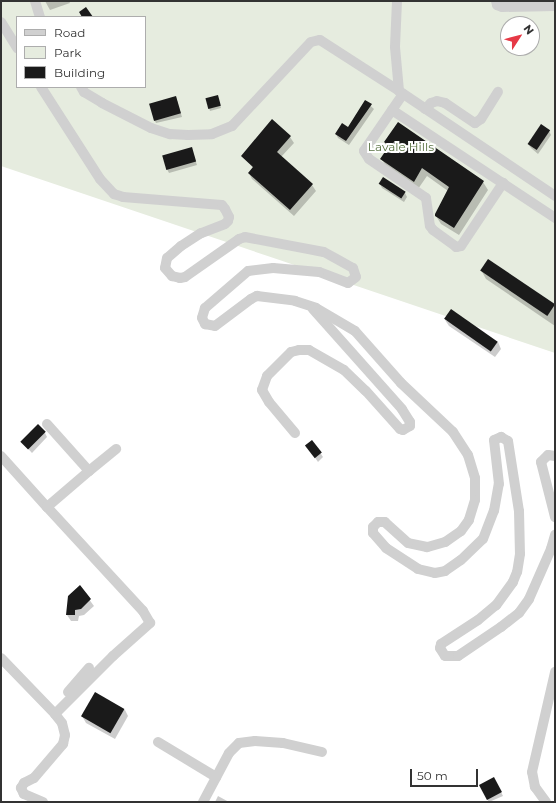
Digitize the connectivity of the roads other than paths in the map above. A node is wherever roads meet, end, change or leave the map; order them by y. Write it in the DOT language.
graph roads {
  1 [pos="35,1"];
  2 [pos="397,1"];
  3 [pos="496,1"];
  4 [pos="555,6"];
  5 [pos="40,16"];
  6 [pos="1,22"];
  7 [pos="16,46"];
  8 [pos="42,88"];
  9 [pos="82,88"];
  10 [pos="401,92"];
  11 [pos="498,92"];
  12 [pos="425,109"];
  13 [pos="392,110"];
  14 [pos="503,183"];
  15 [pos="555,196"];
  16 [pos="555,218"];
  17 [pos="311,306"];
  18 [pos="47,424"];
  19 [pos="295,433"];
  20 [pos="116,449"];
  21 [pos="1,456"];
  22 [pos="555,456"];
  23 [pos="89,471"];
  24 [pos="47,507"];
  25 [pos="555,517"];
  26 [pos="555,535"];
  27 [pos="1,658"];
  28 [pos="89,668"];
  29 [pos="555,672"];
  30 [pos="53,712"];
  31 [pos="158,742"];
  32 [pos="322,752"];
  33 [pos="216,777"];
  34 [pos="43,802"];
  35 [pos="203,802"];
  36 [pos="546,802"];
  1 -- 5 [label="lane"];
  2 -- 10 [label="lane"];
  3 -- 4 [label="lane"];
  6 -- 7 [label="lane"];
  8 -- 17 [label="lane"];
  9 -- 10 [label="lane"];
  10 -- 12 [label="lane"];
  10 -- 13 [label="lane"];
  11 -- 12 [label="lane"];
  12 -- 15 [label="lane"];
  13 -- 14 [label="lane"];
  13 -- 14 [label="lane"];
  14 -- 16 [label="lane"];
  17 -- 19 [label="lane"];
  17 -- 26 [label="lane"];
  18 -- 23 [label="lane"];
  20 -- 23 [label="lane"];
  21 -- 24 [label="lane"];
  22 -- 25 [label="lane"];
  23 -- 24 [label="lane"];
  24 -- 30 [label="lane"];
  27 -- 30 [label="lane"];
  28 -- 30 [label="lane"];
  29 -- 36 [label="lane"];
  30 -- 34 [label="lane"];
  31 -- 33 [label="lane"];
  32 -- 33 [label="lane"];
  33 -- 35 [label="lane"];
}
